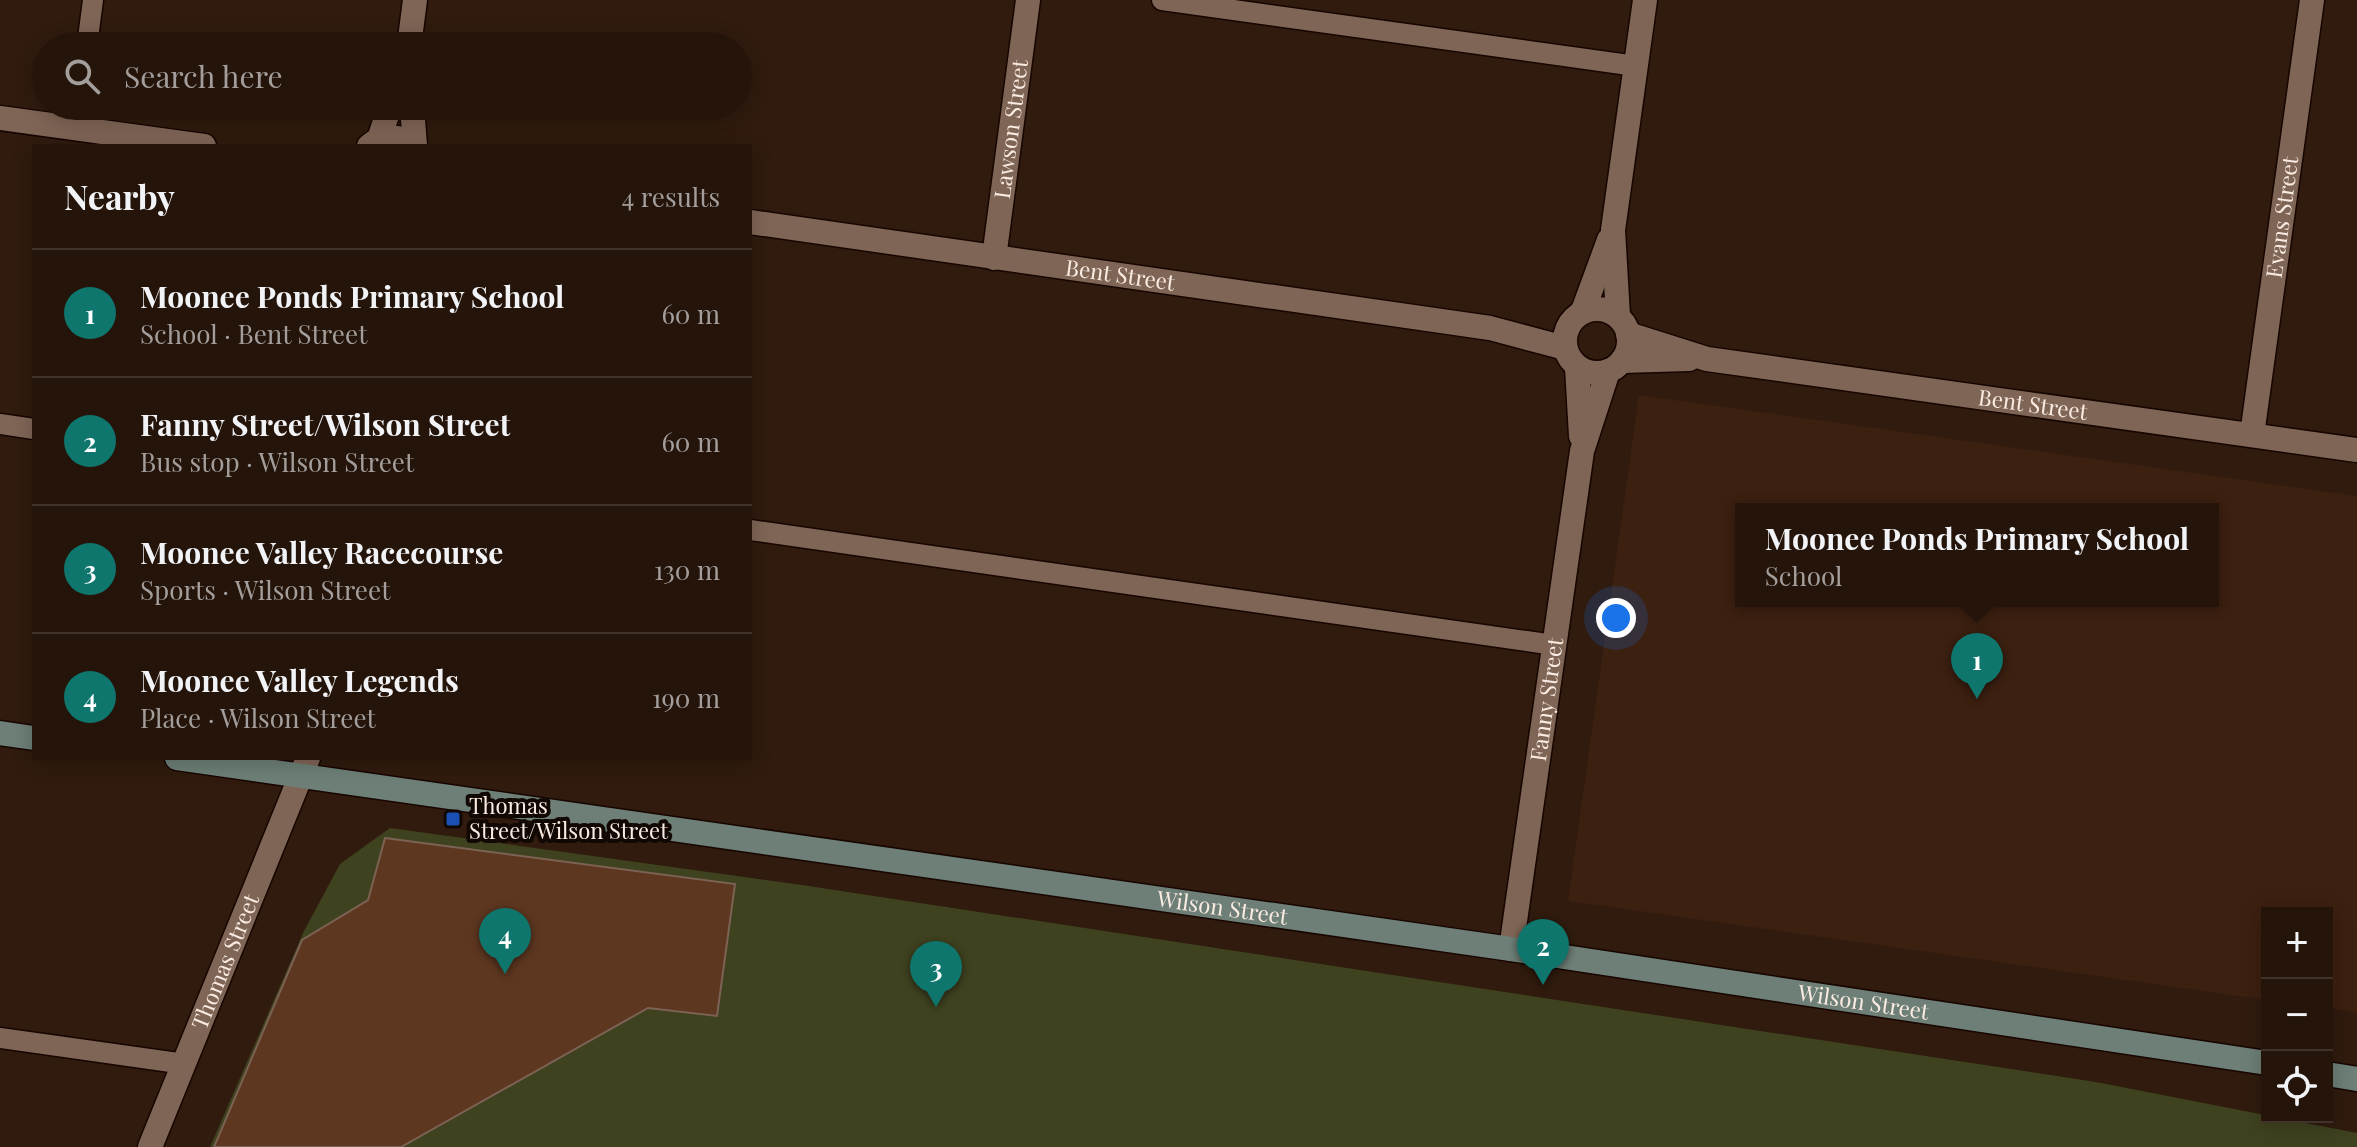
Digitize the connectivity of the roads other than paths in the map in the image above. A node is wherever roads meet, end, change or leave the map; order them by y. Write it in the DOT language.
graph roads {
  1 [pos="93,0"];
  2 [pos="415,0"];
  3 [pos="1028,0"];
  4 [pos="1162,0"];
  5 [pos="1645,0"];
  6 [pos="2312,0"];
  7 [pos="89,32"];
  8 [pos="411,32"];
  9 [pos="1636,66"];
  10 [pos="0,118"];
  11 [pos="32,118"];
  12 [pos="86,120"];
  13 [pos="384,120"];
  14 [pos="413,120"];
  15 [pos="374,142"];
  16 [pos="195,144"];
  17 [pos="411,144"];
  18 [pos="415,144"];
  19 [pos="752,222"];
  20 [pos="1613,230"];
  21 [pos="994,258"];
  22 [pos="1623,325"];
  23 [pos="1573,338"];
  24 [pos="1707,359"];
  25 [pos="1615,366"];
  26 [pos="0,424"];
  27 [pos="32,429"];
  28 [pos="2252,435"];
  29 [pos="2357,450"];
  30 [pos="1582,451"];
  31 [pos="752,530"];
  32 [pos="1554,645"];
  33 [pos="0,733"];
  34 [pos="32,738"];
  35 [pos="206,760"];
  36 [pos="306,767"];
  37 [pos="1511,949"];
  38 [pos="0,1038"];
  39 [pos="2261,1062"];
  40 [pos="185,1064"];
  41 [pos="2333,1075"];
  42 [pos="2357,1079"];
  43 [pos="150,1147"];
  1 -- 7 [label="lane"];
  2 -- 8 [label="street"];
  3 -- 21 [label="street, Lawson Street"];
  4 -- 9 [label="lane"];
  5 -- 9 [label="street, Fanny Street"];
  6 -- 28 [label="street, Evans Street"];
  9 -- 20 [label="street, Fanny Street"];
  10 -- 11 [label="street"];
  12 -- 16 [label="street"];
  13 -- 15 [label="street"];
  14 -- 18 [label="street"];
  15 -- 17 [label="street"];
  19 -- 21 [label="street, Bent Street"];
  20 -- 22 [label="street, Fanny Street"];
  20 -- 23 [label="street, Fanny Street"];
  21 -- 23 [label="street, Bent Street"];
  22 -- 23 [label="street"];
  22 -- 24 [label="street, Bent Street"];
  22 -- 25 [label="street"];
  23 -- 25 [label="street"];
  23 -- 30 [label="street, Fanny Street"];
  24 -- 25 [label="street, Bent Street"];
  24 -- 28 [label="street, Bent Street"];
  25 -- 30 [label="street, Fanny Street"];
  26 -- 27 [label="lane"];
  28 -- 29 [label="street, Bent Street"];
  30 -- 32 [label="street, Fanny Street"];
  31 -- 32 [label="lane"];
  32 -- 37 [label="street, Fanny Street"];
  33 -- 34 [label="street"];
  35 -- 36 [label="street, Wilson Street"];
  36 -- 37 [label="street, Wilson Street"];
  36 -- 40 [label="street, Thomas Street"];
  37 -- 39 [label="street, Wilson Street"];
  38 -- 40 [label="lane"];
  40 -- 43 [label="street, Thomas Street"];
  41 -- 42 [label="street"];
}
